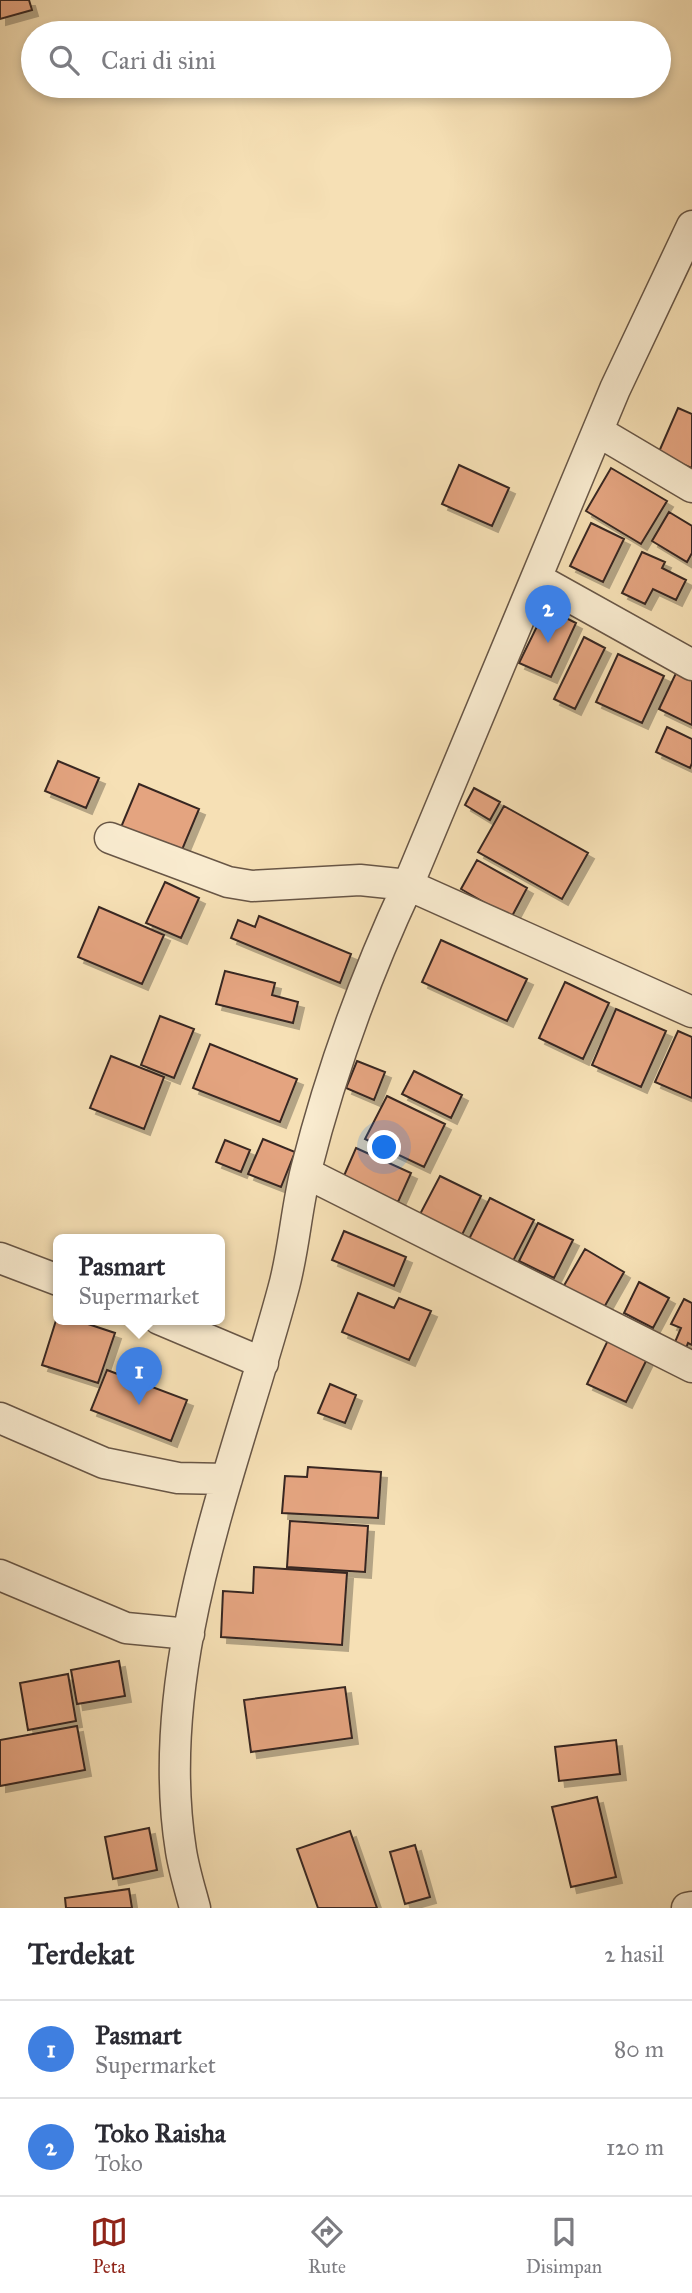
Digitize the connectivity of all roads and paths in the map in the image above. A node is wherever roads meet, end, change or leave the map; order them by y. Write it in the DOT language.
graph roads {
  1 [pos="692,226"];
  2 [pos="599,432"];
  3 [pos="692,487"];
  4 [pos="536,578"];
  5 [pos="692,664"];
  6 [pos="110,838"];
  7 [pos="408,885"];
  8 [pos="692,1012"];
  9 [pos="306,1173"];
  10 [pos="0,1258"];
  11 [pos="53,1278"];
  12 [pos="173,1325"];
  13 [pos="263,1363"];
  14 [pos="692,1367"];
  15 [pos="0,1418"];
  16 [pos="227,1479"];
  17 [pos="0,1575"];
  18 [pos="189,1634"];
  19 [pos="195,1908"];
  1 -- 2 [label="street"];
  2 -- 3 [label="street"];
  2 -- 4 [label="street"];
  4 -- 5 [label="street"];
  4 -- 7 [label="street"];
  6 -- 7 [label="street"];
  7 -- 8 [label="street"];
  7 -- 9 [label="street"];
  9 -- 13 [label="street"];
  9 -- 14 [label="street"];
  10 -- 11 [label="street"];
  12 -- 13 [label="street"];
  13 -- 16 [label="street"];
  15 -- 16 [label="street"];
  16 -- 18 [label="street"];
  17 -- 18 [label="street"];
  18 -- 19 [label="street"];
}
